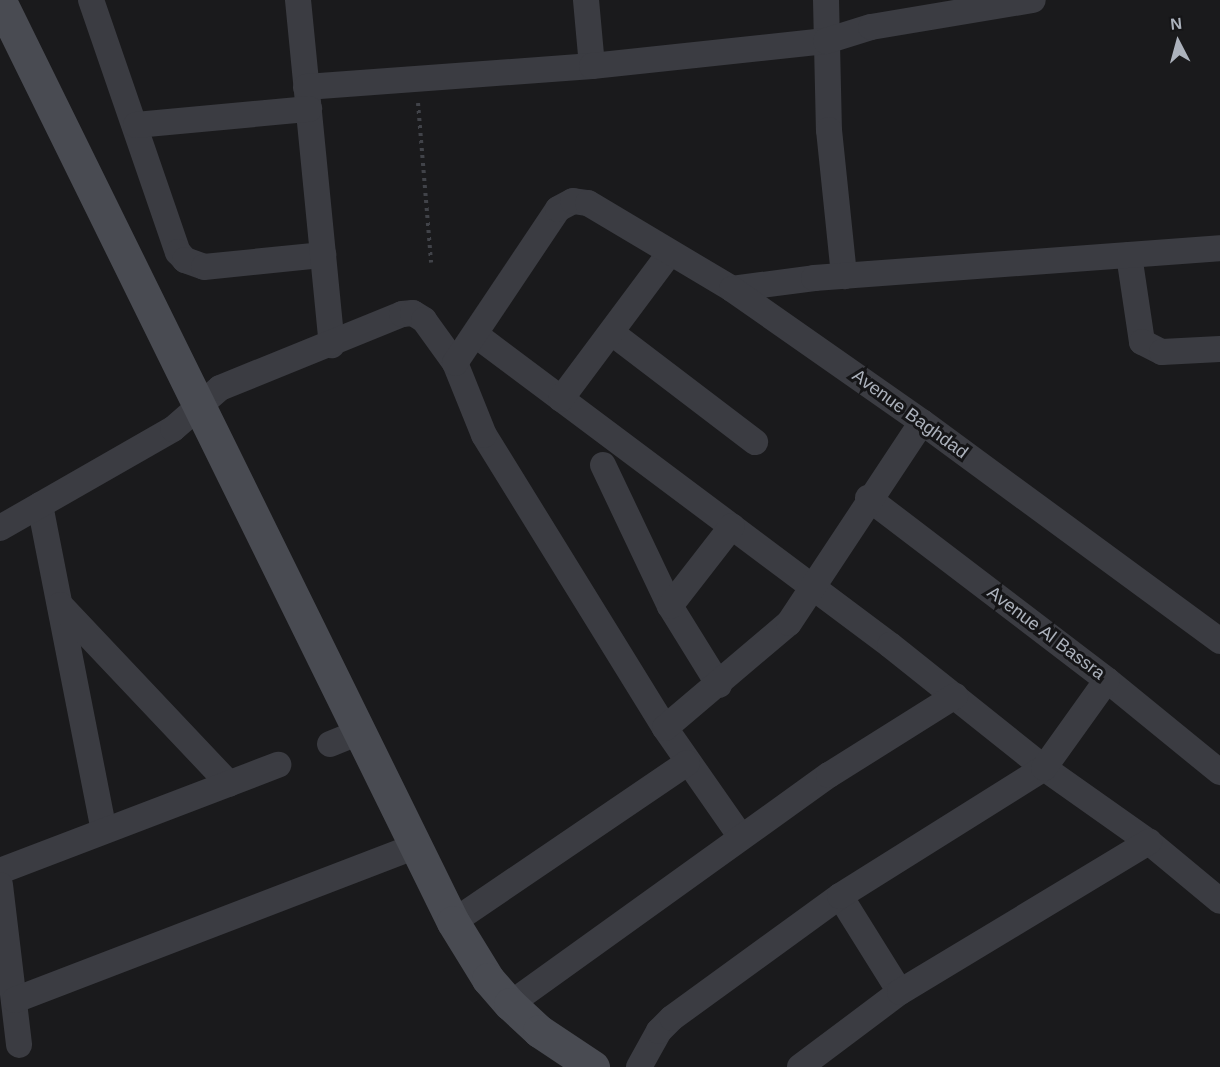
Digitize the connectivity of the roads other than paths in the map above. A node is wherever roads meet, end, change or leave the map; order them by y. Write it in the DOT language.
graph roads {
  1 [pos="91,0"];
  2 [pos="298,0"];
  3 [pos="586,0"];
  4 [pos="826,0"];
  5 [pos="1033,0"];
  6 [pos="0,1"];
  7 [pos="826,41"];
  8 [pos="592,66"];
  9 [pos="308,98"];
  10 [pos="136,125"];
  11 [pos="1220,248"];
  12 [pos="670,253"];
  13 [pos="323,255"];
  14 [pos="1129,255"];
  15 [pos="844,276"];
  16 [pos="732,289"];
  17 [pos="612,333"];
  18 [pos="476,335"];
  19 [pos="332,345"];
  20 [pos="1220,349"];
  21 [pos="455,363"];
  22 [pos="561,399"];
  23 [pos="197,407"];
  24 [pos="922,422"];
  25 [pos="755,442"];
  26 [pos="603,465"];
  27 [pos="868,498"];
  28 [pos="40,506"];
  29 [pos="732,526"];
  30 [pos="0,528"];
  31 [pos="812,587"];
  32 [pos="60,605"];
  33 [pos="670,606"];
  34 [pos="1220,641"];
  35 [pos="1107,680"];
  36 [pos="719,685"];
  37 [pos="955,696"];
  38 [pos="664,728"];
  39 [pos="360,732"];
  40 [pos="330,744"];
  41 [pos="687,763"];
  42 [pos="279,765"];
  43 [pos="1044,768"];
  44 [pos="1220,772"];
  45 [pos="229,784"];
  46 [pos="104,831"];
  47 [pos="741,837"];
  48 [pos="1149,842"];
  49 [pos="416,846"];
  50 [pos="0,871"];
  51 [pos="0,885"];
  52 [pos="840,896"];
  53 [pos="1220,901"];
  54 [pos="453,922"];
  55 [pos="900,992"];
  56 [pos="15,1000"];
  57 [pos="510,1004"];
  58 [pos="19,1045"];
  59 [pos="593,1067"];
  60 [pos="639,1067"];
  61 [pos="800,1067"];
  1 -- 10 [label="street"];
  2 -- 9 [label="street"];
  3 -- 8 [label="street"];
  4 -- 7 [label="street"];
  5 -- 7 [label="street"];
  6 -- 23 [label="main road"];
  7 -- 8 [label="street"];
  7 -- 15 [label="street"];
  8 -- 9 [label="street"];
  9 -- 10 [label="street"];
  9 -- 13 [label="street"];
  10 -- 13 [label="street"];
  11 -- 14 [label="street"];
  12 -- 16 [label="street, Avenue Baghdad"];
  12 -- 17 [label="street"];
  12 -- 18 [label="street, Avenue Baghdad"];
  13 -- 19 [label="street"];
  14 -- 15 [label="street"];
  14 -- 20 [label="street"];
  15 -- 16 [label="street"];
  16 -- 24 [label="street, Avenue Baghdad"];
  17 -- 22 [label="street"];
  17 -- 25 [label="street"];
  18 -- 21 [label="street"];
  18 -- 22 [label="street"];
  19 -- 21 [label="street"];
  19 -- 23 [label="street"];
  21 -- 38 [label="street"];
  22 -- 29 [label="street"];
  23 -- 28 [label="street"];
  23 -- 39 [label="main road"];
  24 -- 27 [label="street"];
  24 -- 34 [label="street, Avenue Baghdad"];
  26 -- 33 [label="street"];
  27 -- 31 [label="street"];
  27 -- 35 [label="street, Avenue Al Bassra"];
  28 -- 30 [label="street"];
  28 -- 32 [label="street"];
  29 -- 31 [label="street"];
  29 -- 33 [label="street"];
  31 -- 36 [label="street"];
  31 -- 37 [label="street"];
  32 -- 45 [label="street"];
  32 -- 46 [label="street"];
  33 -- 36 [label="street"];
  35 -- 43 [label="street"];
  35 -- 44 [label="street, Avenue Al Bassra"];
  36 -- 38 [label="street"];
  37 -- 43 [label="street"];
  37 -- 47 [label="street"];
  38 -- 41 [label="street"];
  39 -- 40 [label="street"];
  39 -- 49 [label="main road"];
  41 -- 47 [label="street"];
  41 -- 54 [label="street"];
  42 -- 45 [label="street"];
  43 -- 48 [label="street"];
  43 -- 52 [label="street"];
  45 -- 46 [label="street"];
  46 -- 50 [label="street"];
  47 -- 57 [label="street"];
  48 -- 53 [label="street"];
  48 -- 55 [label="street"];
  49 -- 54 [label="main road"];
  49 -- 56 [label="street"];
  51 -- 56 [label="street"];
  52 -- 55 [label="street"];
  52 -- 60 [label="street"];
  54 -- 57 [label="main road"];
  55 -- 61 [label="street"];
  56 -- 58 [label="street"];
  57 -- 59 [label="main road"];
}
